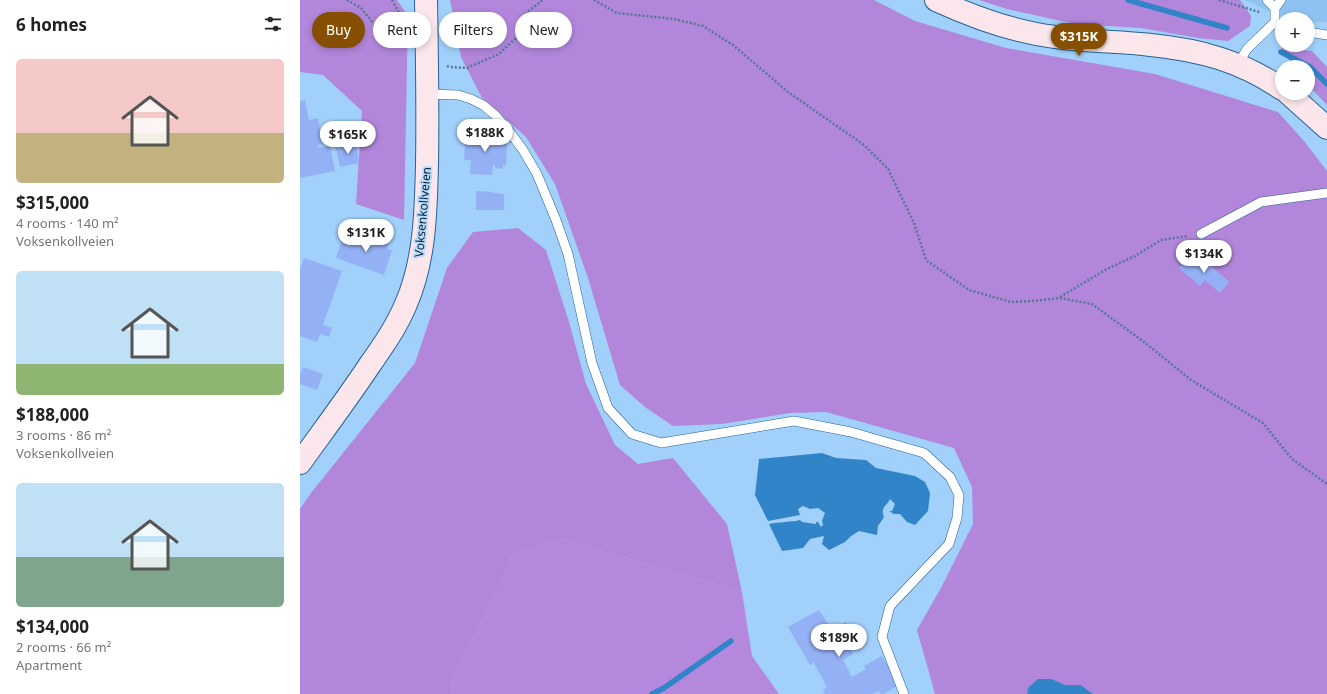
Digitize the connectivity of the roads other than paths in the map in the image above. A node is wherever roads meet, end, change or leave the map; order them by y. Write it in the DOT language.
graph roads {
  1 [pos="426,0"];
  2 [pos="936,0"];
  3 [pos="1267,0"];
  4 [pos="1282,0"];
  5 [pos="1278,12"];
  6 [pos="1275,14"];
  7 [pos="1275,19"];
  8 [pos="1315,33"];
  9 [pos="1327,35"];
  10 [pos="1238,64"];
  11 [pos="1275,84"];
  12 [pos="428,94"];
  13 [pos="1296,100"];
  14 [pos="1327,128"];
  15 [pos="1327,193"];
  16 [pos="1201,234"];
  17 [pos="300,463"];
  18 [pos="904,694"];
  1 -- 12 [label="street, Voksenkollveien"];
  2 -- 10 [label="street"];
  3 -- 6 [label="lane"];
  4 -- 5 [label="lane"];
  7 -- 10 [label="lane"];
  8 -- 9 [label="lane"];
  10 -- 11 [label="street"];
  12 -- 17 [label="street, Voksenkollveien"];
  12 -- 18 [label="lane"];
  13 -- 14 [label="street"];
  15 -- 16 [label="lane"];
}
